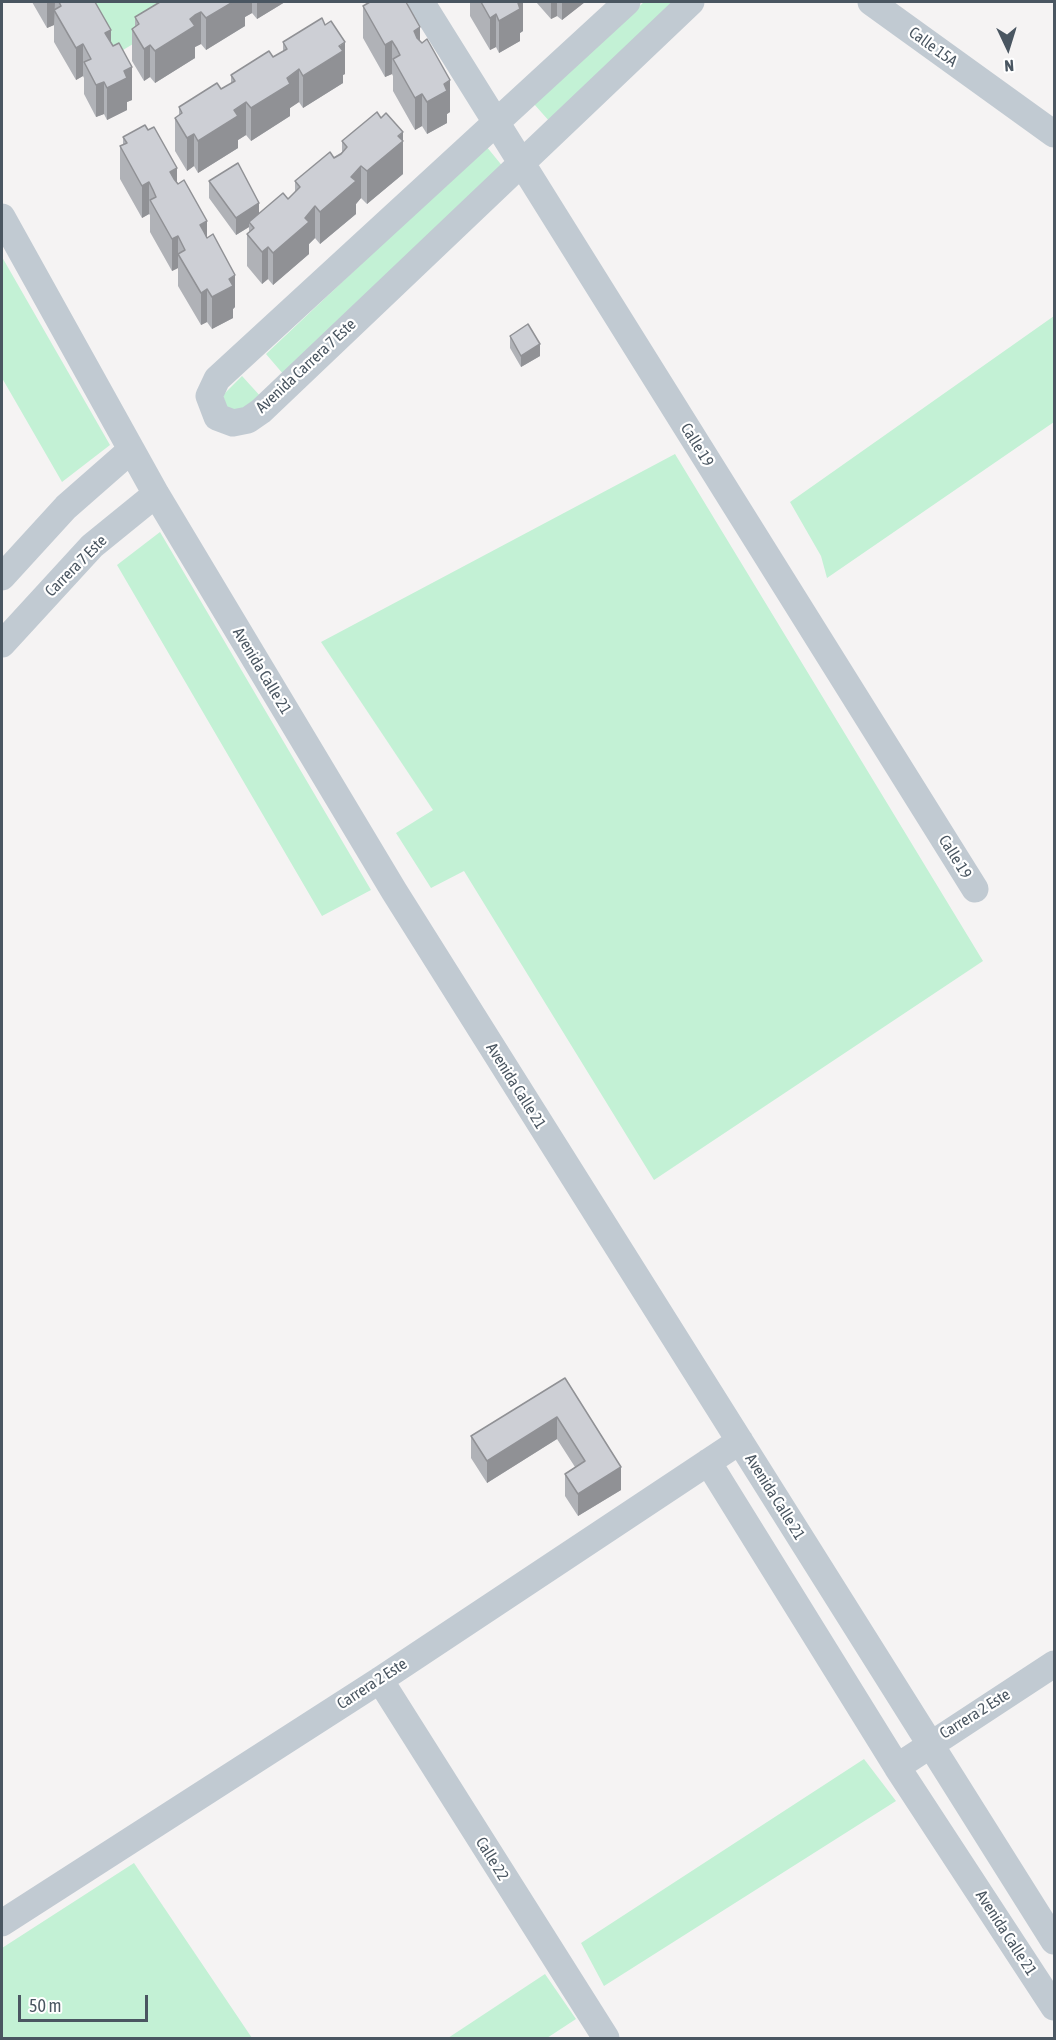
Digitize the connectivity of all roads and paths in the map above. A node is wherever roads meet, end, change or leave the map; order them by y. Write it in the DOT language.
graph roads {
  1 [pos="421,2"];
  2 [pos="627,2"];
  3 [pos="691,2"];
  4 [pos="871,2"];
  5 [pos="496,123"];
  6 [pos="1054,134"];
  7 [pos="520,162"];
  8 [pos="2,217"];
  9 [pos="131,450"];
  10 [pos="156,494"];
  11 [pos="2,577"];
  12 [pos="2,644"];
  13 [pos="975,889"];
  14 [pos="740,1441"];
  15 [pos="708,1462"];
  16 [pos="1054,1664"];
  17 [pos="380,1680"];
  18 [pos="930,1743"];
  19 [pos="897,1767"];
  20 [pos="2,1923"];
  21 [pos="1054,1941"];
  22 [pos="1054,2007"];
  23 [pos="606,2038"];
  1 -- 5 [label="street, Calle 19"];
  2 -- 5 [label="street, Avenida Carrera 7 Este"];
  3 -- 7 [label="street, Avenida Carrera 7 Este"];
  4 -- 6 [label="street, Calle 15A"];
  5 -- 7 [label="street, Calle 19"];
  5 -- 7 [label="street, Avenida Carrera 7 Este"];
  7 -- 13 [label="street, Calle 19"];
  8 -- 9 [label="street, Avenida Calle 21"];
  9 -- 10 [label="street, Avenida Calle 21"];
  9 -- 11 [label="street"];
  10 -- 12 [label="street, Carrera 7 Este"];
  10 -- 14 [label="street, Avenida Calle 21"];
  14 -- 15 [label="street, Carrera 2 Este"];
  14 -- 18 [label="street, Avenida Calle 21"];
  15 -- 17 [label="street, Carrera 2 Este"];
  15 -- 19 [label="street, Avenida Calle 21"];
  16 -- 18 [label="street, Carrera 2 Este"];
  17 -- 20 [label="street, Carrera 2 Este"];
  17 -- 23 [label="street, Calle 22"];
  18 -- 19 [label="street, Carrera 2 Este"];
  18 -- 21 [label="street, Avenida Calle 21"];
  19 -- 22 [label="street, Avenida Calle 21"];
}
